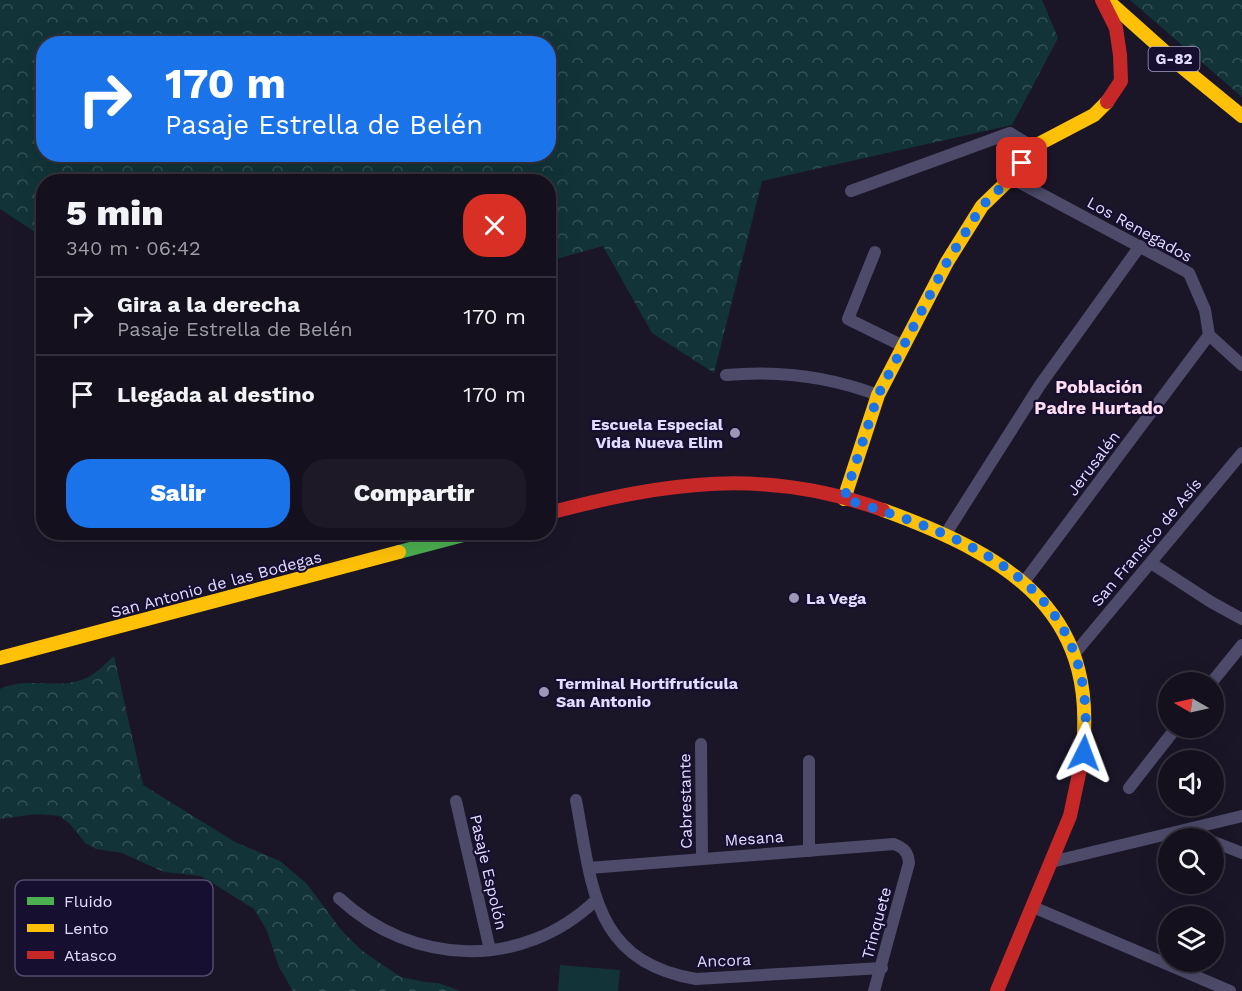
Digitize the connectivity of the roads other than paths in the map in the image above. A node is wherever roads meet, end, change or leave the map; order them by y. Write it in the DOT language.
graph roads {
  1 [pos="1102,0"];
  2 [pos="1107,0"];
  3 [pos="1242,116"];
  4 [pos="1033,147"];
  5 [pos="1011,178"];
  6 [pos="851,191"];
  7 [pos="1140,246"];
  8 [pos="875,252"];
  9 [pos="1209,335"];
  10 [pos="903,346"];
  11 [pos="1242,365"];
  12 [pos="726,375"];
  13 [pos="878,395"];
  14 [pos="1242,453"];
  15 [pos="844,499"];
  16 [pos="556,511"];
  17 [pos="945,535"];
  18 [pos="446,540"];
  19 [pos="1152,563"];
  20 [pos="1024,582"];
  21 [pos="1242,619"];
  22 [pos="1242,645"];
  23 [pos="1075,653"];
  24 [pos="0,658"];
  25 [pos="1220,672"];
  26 [pos="1168,738"];
  27 [pos="700,744"];
  28 [pos="809,761"];
  29 [pos="1129,788"];
  30 [pos="576,800"];
  31 [pos="456,801"];
  32 [pos="1242,816"];
  33 [pos="1195,828"];
  34 [pos="1158,837"];
  35 [pos="1224,846"];
  36 [pos="809,851"];
  37 [pos="1242,853"];
  38 [pos="702,858"];
  39 [pos="1051,862"];
  40 [pos="909,863"];
  41 [pos="589,868"];
  42 [pos="339,898"];
  43 [pos="596,900"];
  44 [pos="1033,907"];
  45 [pos="490,950"];
  46 [pos="882,968"];
  47 [pos="874,991"];
  48 [pos="997,991"];
  49 [pos="1230,991"];
  1 -- 4 [label="street"];
  2 -- 3 [label="street, G-82"];
  4 -- 5 [label="street"];
  4 -- 6 [label="street"];
  5 -- 7 [label="street, Los Renegados"];
  5 -- 10 [label="street"];
  7 -- 9 [label="street, Los Renegados"];
  7 -- 17 [label="street"];
  8 -- 10 [label="street"];
  9 -- 11 [label="street"];
  9 -- 20 [label="street, Jerusalén"];
  10 -- 13 [label="street"];
  12 -- 13 [label="street"];
  13 -- 15 [label="street"];
  14 -- 19 [label="street, San Fransico de Asís"];
  15 -- 16 [label="street"];
  15 -- 17 [label="street"];
  17 -- 20 [label="street"];
  18 -- 24 [label="street, San Antonio de las Bodegas"];
  19 -- 21 [label="street"];
  19 -- 23 [label="street, San Fransico de Asís"];
  20 -- 23 [label="street"];
  22 -- 25 [label="street"];
  23 -- 39 [label="street"];
  26 -- 29 [label="street"];
  27 -- 38 [label="street, Cabrestante"];
  28 -- 36 [label="street"];
  30 -- 41 [label="street, Ancora"];
  31 -- 45 [label="street, Pasaje Espolón"];
  32 -- 33 [label="street"];
  34 -- 39 [label="street"];
  35 -- 37 [label="street"];
  36 -- 38 [label="street, Mesana"];
  36 -- 40 [label="street, Mesana"];
  38 -- 41 [label="street, Mesana"];
  39 -- 44 [label="street"];
  40 -- 46 [label="street, Trinquete"];
  41 -- 43 [label="street, Ancora"];
  42 -- 45 [label="street"];
  43 -- 45 [label="street"];
  43 -- 46 [label="street, Ancora"];
  44 -- 48 [label="street"];
  44 -- 49 [label="street"];
  46 -- 47 [label="street, Trinquete"];
}
